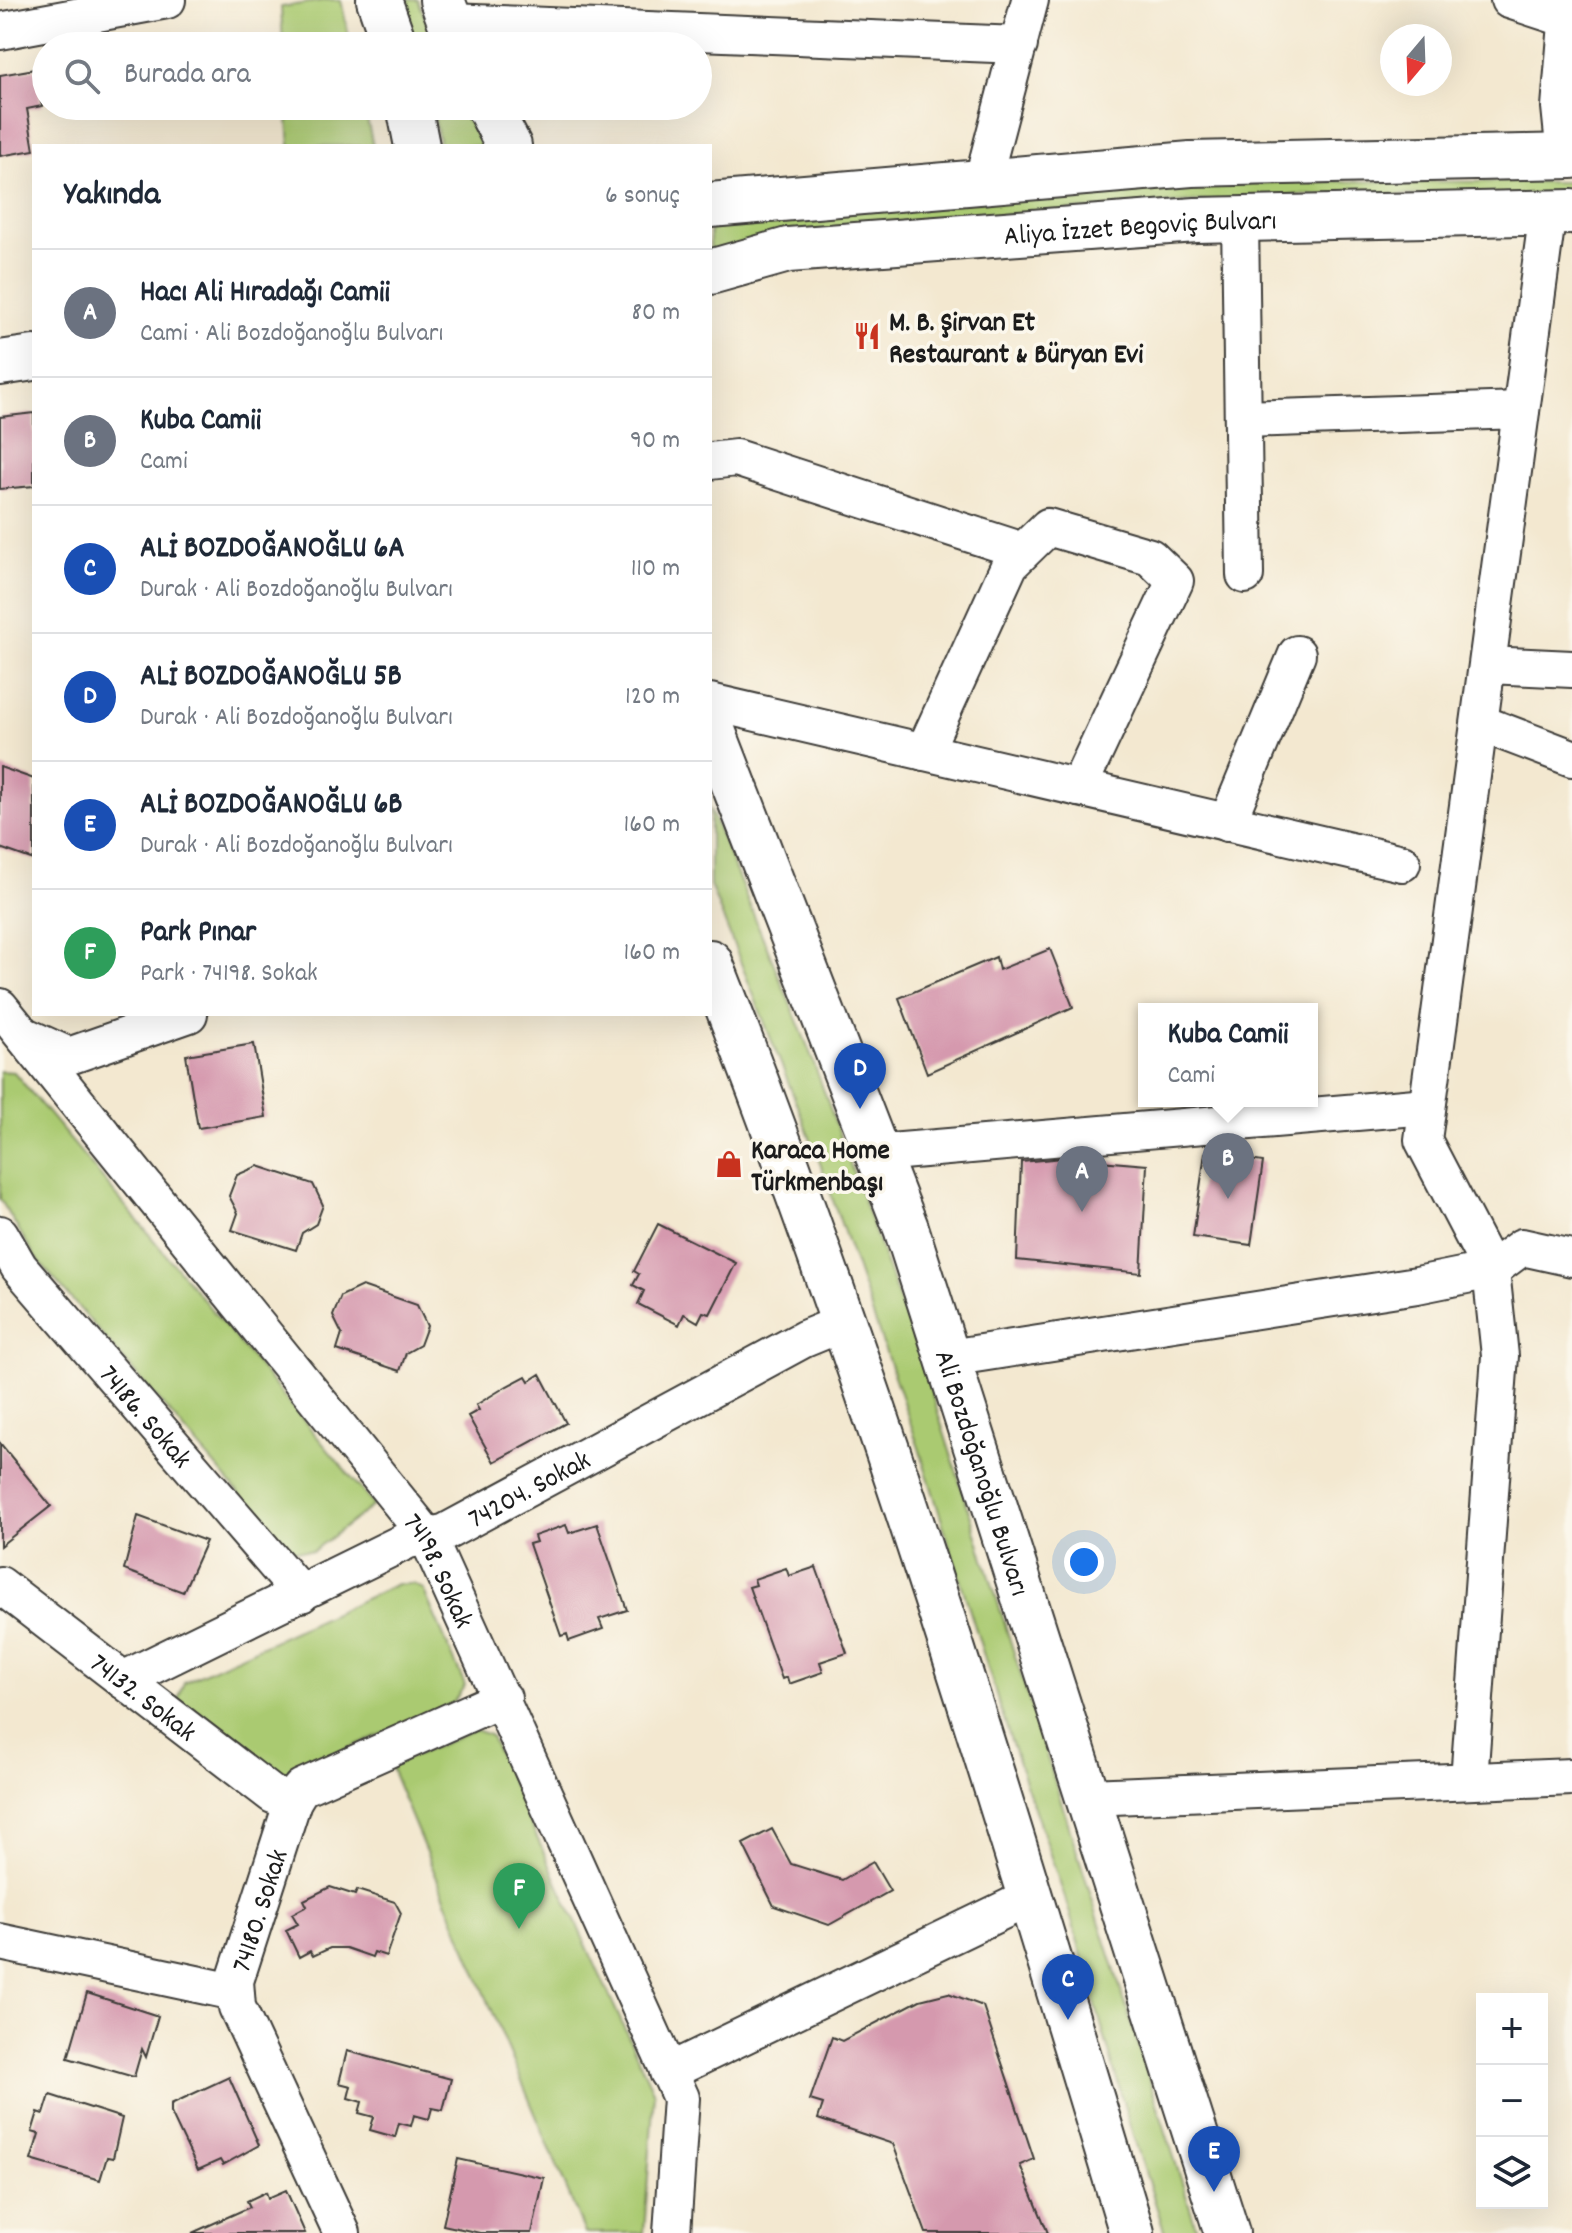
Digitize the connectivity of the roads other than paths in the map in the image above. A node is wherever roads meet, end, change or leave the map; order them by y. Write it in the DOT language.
graph roads {
  1 [pos="167,0"];
  2 [pos="379,0"];
  3 [pos="1030,0"];
  4 [pos="1509,0"];
  5 [pos="1568,9"];
  6 [pos="450,23"];
  7 [pos="0,31"];
  8 [pos="390,32"];
  9 [pos="683,32"];
  10 [pos="712,33"];
  11 [pos="1019,45"];
  12 [pos="412,120"];
  13 [pos="495,120"];
  14 [pos="417,144"];
  15 [pos="508,144"];
  16 [pos="1568,156"];
  17 [pos="982,183"];
  18 [pos="712,205"];
  19 [pos="1560,212"];
  20 [pos="1240,219"];
  21 [pos="712,273"];
  22 [pos="32,358"];
  23 [pos="0,363"];
  24 [pos="1521,410"];
  25 [pos="1243,419"];
  26 [pos="712,461"];
  27 [pos="1023,551"];
  28 [pos="1245,575"];
  29 [pos="1297,654"];
  30 [pos="1488,665"];
  31 [pos="1572,669"];
  32 [pos="712,702"];
  33 [pos="1480,723"];
  34 [pos="712,728"];
  35 [pos="924,752"];
  36 [pos="1572,758"];
  37 [pos="1078,788"];
  38 [pos="1227,823"];
  39 [pos="1402,863"];
  40 [pos="712,967"];
  41 [pos="0,1007"];
  42 [pos="183,1016"];
  43 [pos="11,1030"];
  44 [pos="1427,1106"];
  45 [pos="878,1153"];
  46 [pos="0,1234"];
  47 [pos="1572,1258"];
  48 [pos="1491,1270"];
  49 [pos="843,1323"];
  50 [pos="949,1358"];
  51 [pos="427,1536"];
  52 [pos="0,1585"];
  53 [pos="301,1594"];
  54 [pos="123,1680"];
  55 [pos="503,1698"];
  56 [pos="1572,1777"];
  57 [pos="1469,1780"];
  58 [pos="1089,1797"];
  59 [pos="293,1801"];
  60 [pos="1031,1897"];
  61 [pos="0,1942"];
  62 [pos="234,1992"];
  63 [pos="668,2072"];
  64 [pos="342,2233"];
  65 [pos="672,2233"];
  66 [pos="1132,2233"];
  67 [pos="1227,2233"];
  1 -- 7 [label="street"];
  2 -- 8 [label="main road"];
  3 -- 11 [label="street"];
  4 -- 5 [label="street"];
  5 -- 16 [label="street"];
  6 -- 9 [label="street"];
  10 -- 11 [label="street"];
  11 -- 17 [label="street"];
  12 -- 14 [label="main road"];
  13 -- 15 [label="main road"];
  16 -- 17 [label="main road, Aliya İzzet Begoviç Bulvarı"];
  17 -- 18 [label="main road, Aliya İzzet Begoviç Bulvarı"];
  19 -- 20 [label="main road, Aliya İzzet Begoviç Bulvarı"];
  19 -- 24 [label="street"];
  20 -- 21 [label="main road, Aliya İzzet Begoviç Bulvarı"];
  20 -- 25 [label="street"];
  22 -- 23 [label="main road"];
  24 -- 25 [label="street"];
  24 -- 30 [label="street"];
  25 -- 28 [label="street"];
  26 -- 27 [label="street"];
  27 -- 35 [label="street"];
  27 -- 37 [label="street"];
  29 -- 38 [label="street"];
  30 -- 31 [label="street"];
  30 -- 33 [label="street"];
  32 -- 35 [label="street"];
  33 -- 36 [label="street"];
  33 -- 44 [label="street"];
  34 -- 45 [label="main road, Ali Bozdoğanoğlu Bulvarı"];
  35 -- 37 [label="street"];
  37 -- 38 [label="street"];
  38 -- 39 [label="street"];
  40 -- 49 [label="main road"];
  41 -- 43 [label="street, 74198. Sokak"];
  42 -- 43 [label="street"];
  43 -- 51 [label="street, 74198. Sokak"];
  44 -- 45 [label="street"];
  44 -- 48 [label="street"];
  45 -- 50 [label="main road, Ali Bozdoğanoğlu Bulvarı"];
  46 -- 53 [label="street, 74186. Sokak"];
  47 -- 48 [label="street"];
  48 -- 50 [label="street"];
  48 -- 57 [label="street"];
  49 -- 51 [label="street, 74204. Sokak"];
  49 -- 60 [label="main road"];
  50 -- 58 [label="main road, Ali Bozdoğanoğlu Bulvarı"];
  51 -- 53 [label="street, 74204. Sokak"];
  51 -- 55 [label="street, 74198. Sokak"];
  52 -- 54 [label="street, 74132. Sokak"];
  53 -- 54 [label="street, 74204. Sokak"];
  54 -- 59 [label="street, 74132. Sokak"];
  55 -- 59 [label="street"];
  55 -- 63 [label="street, 74198. Sokak"];
  56 -- 57 [label="street"];
  57 -- 58 [label="street"];
  58 -- 67 [label="main road, Ali Bozdoğanoğlu Bulvarı"];
  59 -- 62 [label="street, 74180. Sokak"];
  60 -- 63 [label="street"];
  60 -- 66 [label="main road"];
  61 -- 62 [label="street"];
  62 -- 64 [label="street, 74180. Sokak"];
  63 -- 65 [label="street, 74198. Sokak"];
}
